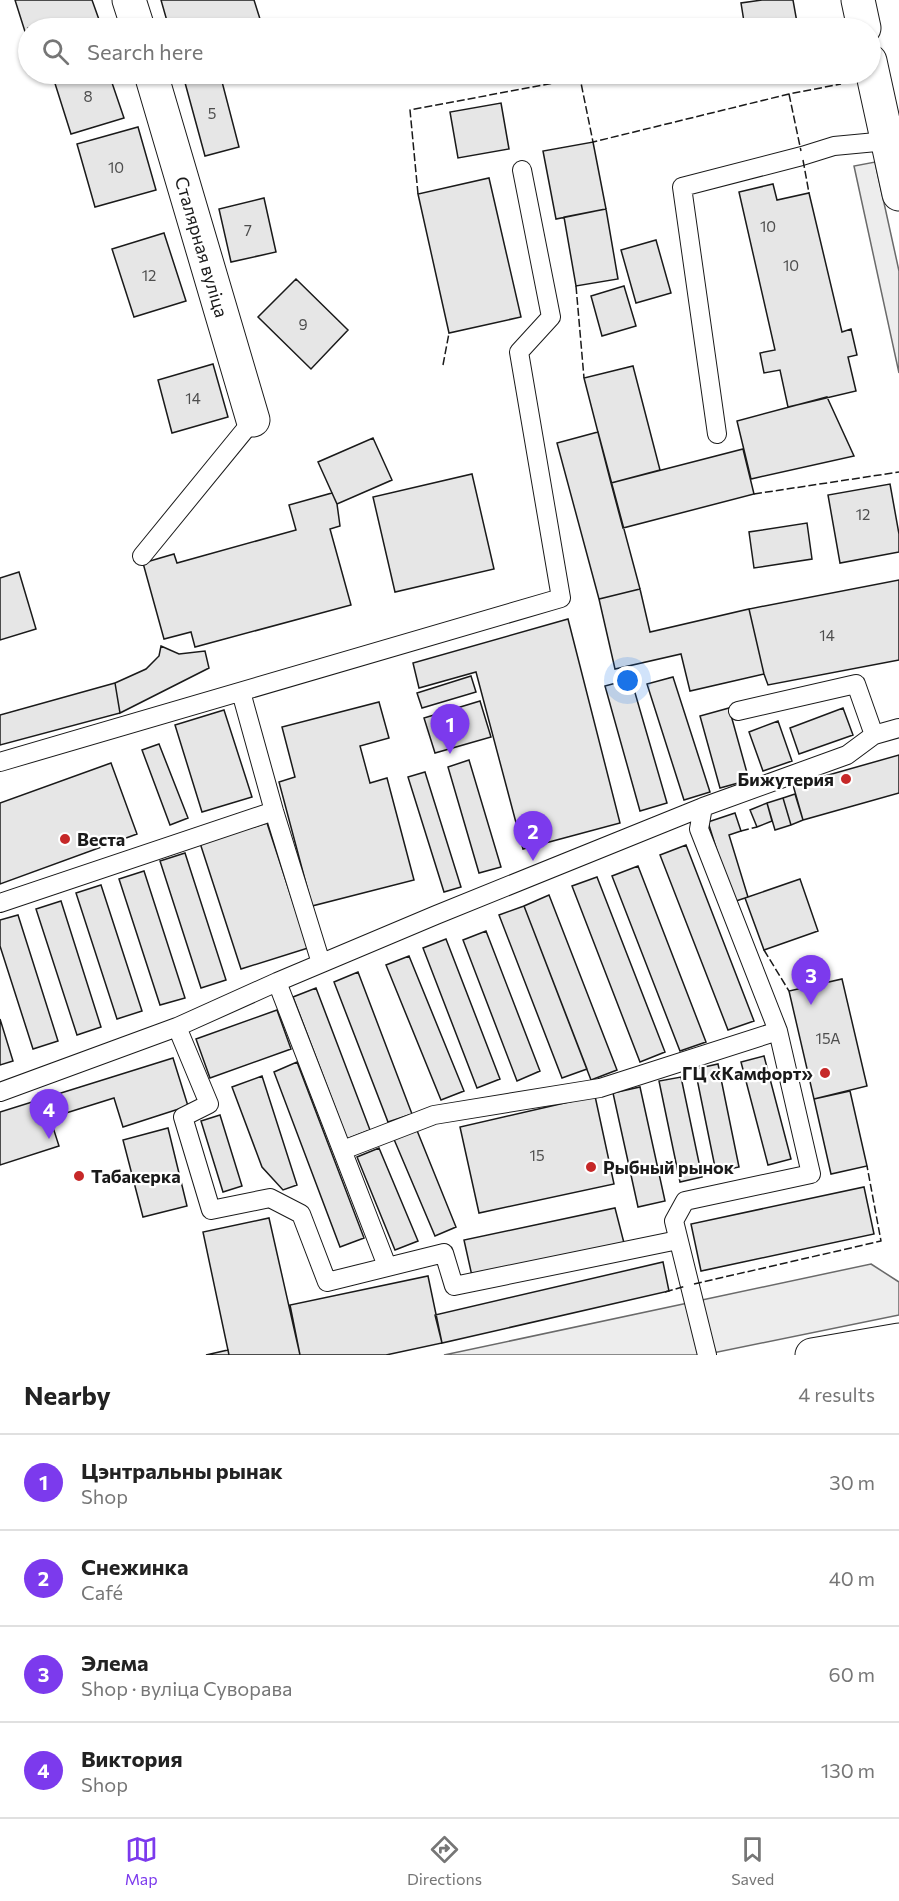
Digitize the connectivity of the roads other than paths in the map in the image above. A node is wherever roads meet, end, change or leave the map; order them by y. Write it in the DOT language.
graph roads {
  1 [pos="129,0"];
  2 [pos="858,0"];
  3 [pos="135,18"];
  4 [pos="862,18"];
  5 [pos="154,84"];
  6 [pos="875,84"];
  7 [pos="886,141"];
  8 [pos="522,171"];
  9 [pos="899,194"];
  10 [pos="253,420"];
  11 [pos="717,434"];
  12 [pos="142,556"];
  13 [pos="241,692"];
  14 [pos="738,711"];
  15 [pos="899,728"];
  16 [pos="874,735"];
  17 [pos="0,762"];
  18 [pos="703,807"];
  19 [pos="274,811"];
  20 [pos="0,903"];
  21 [pos="321,963"];
  22 [pos="277,982"];
  23 [pos="177,1027"];
  24 [pos="778,1031"];
  25 [pos="0,1092"];
  26 [pos="343,1150"];
  27 [pos="678,1240"];
  28 [pos="387,1266"];
  29 [pos="899,1340"];
  30 [pos="707,1355"];
  31 [pos="812,1355"];
  1 -- 3 [label="street"];
  2 -- 4 [label="street"];
  5 -- 10 [label="street, Сталярная вуліца"];
  6 -- 7 [label="street"];
  7 -- 9 [label="street"];
  7 -- 11 [label="lane"];
  8 -- 13 [label="lane"];
  10 -- 12 [label="lane"];
  13 -- 17 [label="lane"];
  13 -- 19 [label="lane"];
  14 -- 16 [label="lane"];
  15 -- 16 [label="lane"];
  16 -- 18 [label="lane"];
  18 -- 21 [label="lane"];
  18 -- 24 [label="lane"];
  19 -- 20 [label="lane"];
  19 -- 21 [label="lane"];
  21 -- 22 [label="lane"];
  22 -- 23 [label="lane"];
  22 -- 26 [label="lane"];
  23 -- 25 [label="lane"];
  23 -- 28 [label="lane"];
  24 -- 26 [label="lane"];
  24 -- 27 [label="lane"];
  26 -- 28 [label="lane"];
  27 -- 28 [label="lane"];
  27 -- 30 [label="lane"];
  29 -- 31 [label="street"];
}
